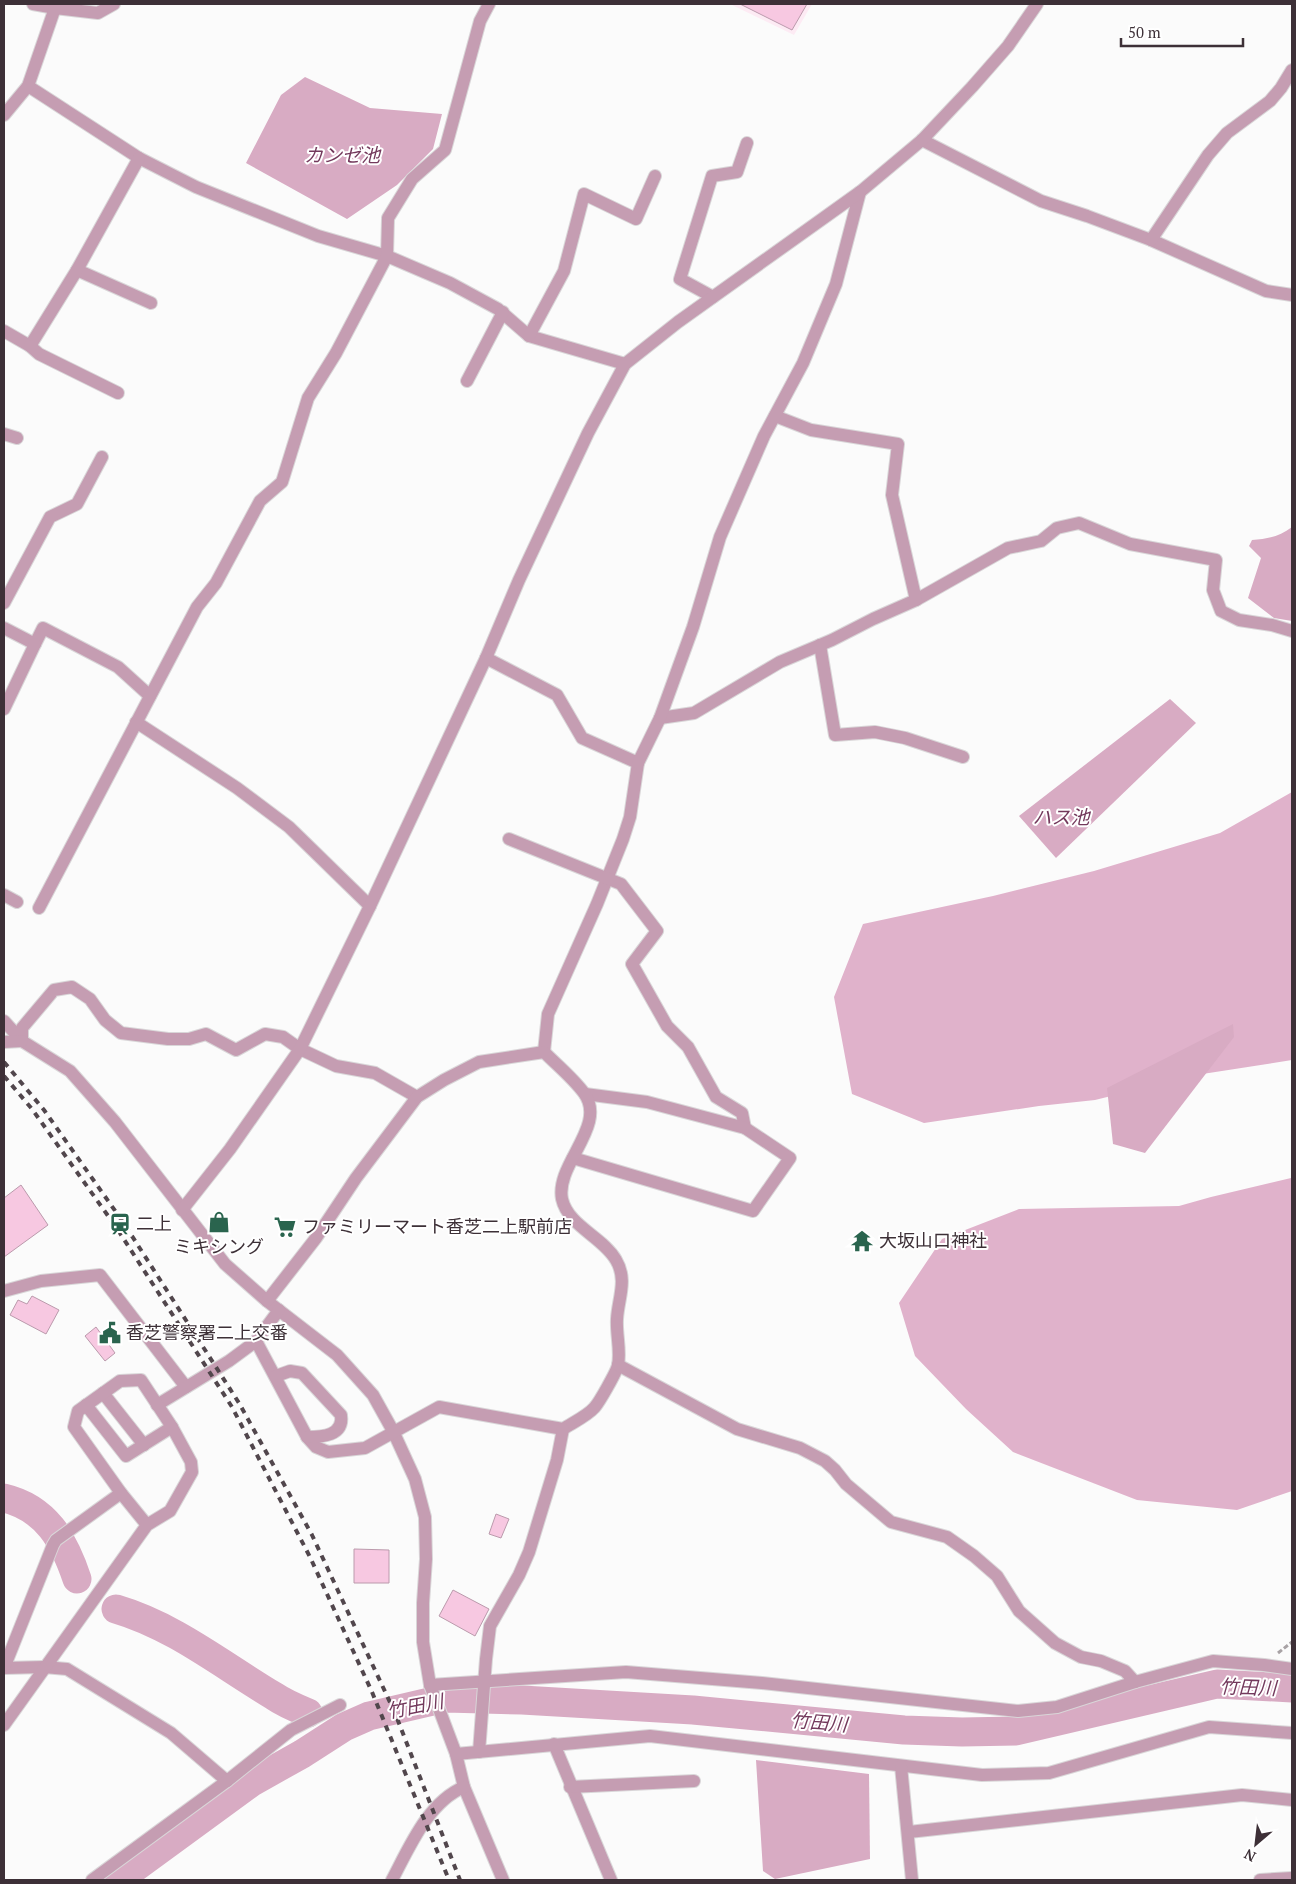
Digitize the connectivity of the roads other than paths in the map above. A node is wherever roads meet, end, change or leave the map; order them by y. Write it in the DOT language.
graph roads {
  1 [pos="33,4"];
  2 [pos="114,4"];
  3 [pos="489,4"];
  4 [pos="1037,4"];
  5 [pos="55,8"];
  6 [pos="1292,70"];
  7 [pos="28,86"];
  8 [pos="4,115"];
  9 [pos="922,140"];
  10 [pos="747,142"];
  11 [pos="139,158"];
  12 [pos="655,176"];
  13 [pos="860,192"];
  14 [pos="1150,240"];
  15 [pos="387,256"];
  16 [pos="77,270"];
  17 [pos="1292,296"];
  18 [pos="713,297"];
  19 [pos="151,303"];
  20 [pos="502,312"];
  21 [pos="4,331"];
  22 [pos="529,336"];
  23 [pos="30,346"];
  24 [pos="625,364"];
  25 [pos="467,381"];
  26 [pos="118,393"];
  27 [pos="775,416"];
  28 [pos="4,434"];
  29 [pos="17,438"];
  30 [pos="102,457"];
  31 [pos="916,600"];
  32 [pos="4,603"];
  33 [pos="4,628"];
  34 [pos="1292,631"];
  35 [pos="35,644"];
  36 [pos="820,645"];
  37 [pos="486,658"];
  38 [pos="150,696"];
  39 [pos="4,709"];
  40 [pos="660,718"];
  41 [pos="136,722"];
  42 [pos="963,757"];
  43 [pos="638,763"];
  44 [pos="509,839"];
  45 [pos="607,878"];
  46 [pos="4,896"];
  47 [pos="17,902"];
  48 [pos="370,906"];
  49 [pos="39,908"];
  50 [pos="4,1021"];
  51 [pos="22,1041"];
  52 [pos="4,1042"];
  53 [pos="300,1049"];
  54 [pos="544,1052"];
  55 [pos="585,1094"];
  56 [pos="417,1097"];
  57 [pos="745,1128"];
  58 [pos="573,1158"];
  59 [pos="182,1210"];
  60 [pos="4,1291"];
  61 [pos="267,1301"];
  62 [pos="279,1310"];
  63 [pos="256,1341"];
  64 [pos="618,1365"];
  65 [pos="276,1376"];
  66 [pos="186,1388"];
  67 [pos="103,1393"];
  68 [pos="86,1405"];
  69 [pos="157,1405"];
  70 [pos="172,1427"];
  71 [pos="563,1429"];
  72 [pos="393,1432"];
  73 [pos="307,1437"];
  74 [pos="144,1445"];
  75 [pos="121,1493"];
  76 [pos="148,1525"];
  77 [pos="44,1667"];
  78 [pos="4,1668"];
  79 [pos="1292,1669"];
  80 [pos="486,1682"];
  81 [pos="1135,1682"];
  82 [pos="430,1685"];
  83 [pos="340,1705"];
  84 [pos="4,1725"];
  85 [pos="1292,1733"];
  86 [pos="554,1744"];
  87 [pos="479,1752"];
  88 [pos="456,1754"];
  89 [pos="901,1766"];
  90 [pos="694,1781"];
  91 [pos="227,1782"];
  92 [pos="570,1786"];
  93 [pos="464,1787"];
  94 [pos="1292,1800"];
  95 [pos="909,1832"];
  96 [pos="1292,1878"];
  97 [pos="93,1880"];
  98 [pos="392,1880"];
  99 [pos="503,1880"];
  100 [pos="611,1880"];
  101 [pos="912,1880"];
  102 [pos="1260,1880"];
  1 -- 5 [label="street"];
  2 -- 5 [label="street"];
  3 -- 15 [label="street"];
  4 -- 9 [label="street"];
  5 -- 7 [label="street"];
  6 -- 14 [label="street"];
  7 -- 8 [label="street"];
  7 -- 11 [label="street"];
  9 -- 13 [label="street"];
  9 -- 14 [label="street"];
  10 -- 18 [label="street"];
  11 -- 15 [label="street"];
  11 -- 16 [label="street"];
  12 -- 22 [label="street"];
  13 -- 18 [label="street"];
  13 -- 27 [label="street"];
  14 -- 17 [label="street"];
  15 -- 20 [label="street"];
  15 -- 38 [label="street"];
  16 -- 19 [label="street"];
  16 -- 23 [label="street"];
  18 -- 24 [label="street"];
  20 -- 22 [label="street"];
  20 -- 25 [label="street"];
  21 -- 23 [label="street"];
  22 -- 24 [label="street"];
  23 -- 26 [label="street"];
  24 -- 37 [label="street"];
  27 -- 31 [label="street"];
  27 -- 40 [label="street"];
  28 -- 29 [label="street"];
  30 -- 32 [label="street"];
  31 -- 34 [label="street"];
  31 -- 36 [label="street"];
  33 -- 35 [label="street"];
  35 -- 38 [label="street"];
  35 -- 39 [label="street"];
  36 -- 40 [label="street"];
  36 -- 42 [label="street"];
  37 -- 43 [label="street"];
  37 -- 48 [label="street"];
  38 -- 41 [label="street"];
  40 -- 43 [label="street"];
  41 -- 48 [label="street"];
  41 -- 49 [label="street"];
  43 -- 45 [label="street"];
  44 -- 45 [label="street"];
  45 -- 54 [label="street"];
  45 -- 57 [label="street"];
  46 -- 47 [label="street"];
  48 -- 53 [label="street"];
  50 -- 51 [label="street"];
  51 -- 52 [label="street"];
  51 -- 53 [label="street"];
  51 -- 59 [label="street"];
  53 -- 56 [label="street"];
  53 -- 59 [label="street"];
  54 -- 55 [label="street"];
  54 -- 56 [label="street"];
  55 -- 57 [label="street"];
  55 -- 58 [label="street"];
  56 -- 61 [label="street"];
  57 -- 58 [label="street"];
  58 -- 64 [label="street"];
  59 -- 61 [label="street"];
  60 -- 66 [label="street"];
  61 -- 62 [label="street"];
  62 -- 63 [label="street"];
  62 -- 72 [label="street"];
  63 -- 65 [label="street"];
  63 -- 66 [label="street"];
  64 -- 71 [label="street"];
  64 -- 81 [label="street"];
  65 -- 73 [label="street"];
  65 -- 73 [label="street"];
  66 -- 69 [label="street"];
  67 -- 68 [label="street"];
  67 -- 69 [label="street"];
  67 -- 74 [label="street"];
  68 -- 74 [label="street"];
  68 -- 75 [label="street"];
  69 -- 70 [label="street"];
  70 -- 74 [label="street"];
  70 -- 76 [label="street"];
  71 -- 72 [label="street"];
  71 -- 80 [label="street"];
  72 -- 73 [label="street"];
  72 -- 82 [label="street"];
  75 -- 76 [label="street"];
  75 -- 78 [label="street"];
  76 -- 77 [label="street"];
  77 -- 78 [label="street"];
  77 -- 84 [label="street"];
  77 -- 91 [label="street"];
  79 -- 81 [label="street"];
  80 -- 81 [label="street"];
  80 -- 82 [label="street"];
  80 -- 87 [label="street"];
  82 -- 88 [label="street"];
  83 -- 91 [label="street"];
  85 -- 89 [label="street"];
  86 -- 87 [label="street"];
  86 -- 89 [label="street"];
  86 -- 92 [label="street"];
  87 -- 88 [label="street"];
  88 -- 93 [label="street"];
  89 -- 95 [label="street"];
  90 -- 92 [label="street"];
  91 -- 97 [label="street"];
  92 -- 100 [label="street"];
  93 -- 98 [label="street"];
  93 -- 99 [label="street"];
  94 -- 95 [label="street"];
  95 -- 101 [label="street"];
  96 -- 102 [label="street"];
}
